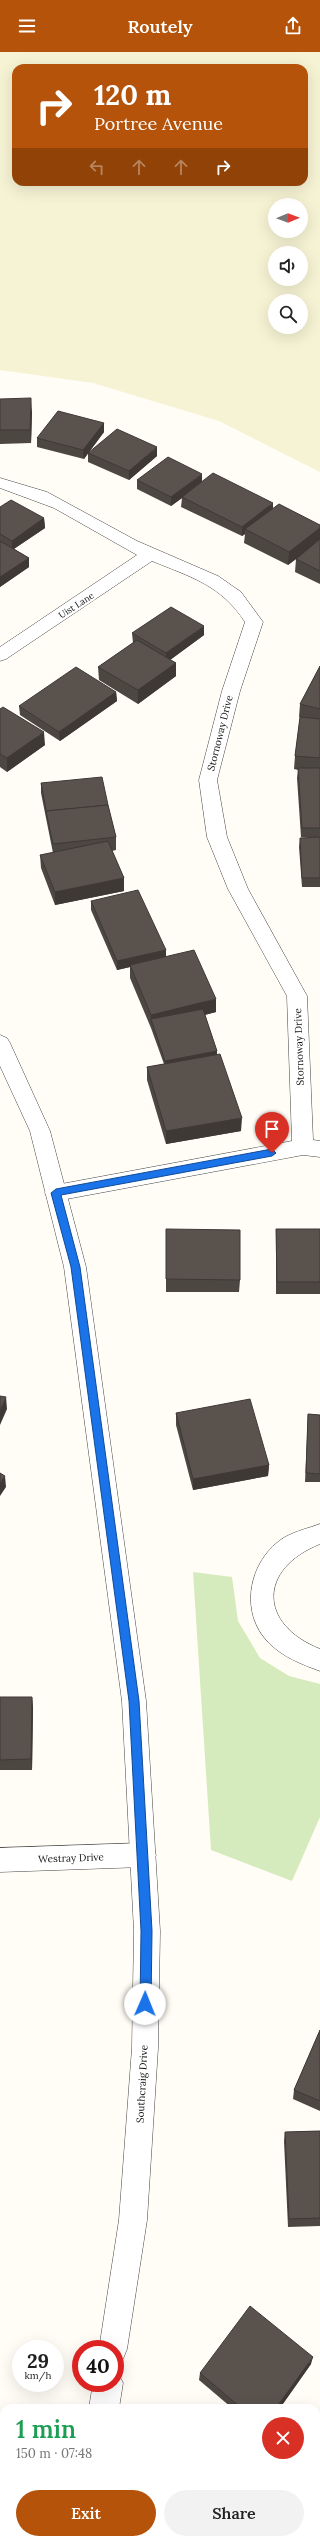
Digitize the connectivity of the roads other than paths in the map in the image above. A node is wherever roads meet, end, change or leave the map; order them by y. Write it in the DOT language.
graph roads {
  1 [pos="0,483"];
  2 [pos="150,554"];
  3 [pos="0,655"];
  4 [pos="0,1042"];
  5 [pos="311,1148"];
  6 [pos="56,1193"];
  7 [pos="320,1534"];
  8 [pos="320,1660"];
  9 [pos="143,1855"];
  10 [pos="0,1860"];
  11 [pos="114,2340"];
  12 [pos="107,2392"];
  13 [pos="105,2404"];
  1 -- 2 [label="street, Stornoway Drive"];
  2 -- 3 [label="street, Uist Lane"];
  2 -- 5 [label="street, Stornoway Drive"];
  4 -- 6 [label="street, Southcraig Drive"];
  5 -- 6 [label="street"];
  6 -- 9 [label="street, Southcraig Drive"];
  7 -- 8 [label="street"];
  9 -- 10 [label="street, Westray Drive"];
  9 -- 11 [label="street, Southcraig Drive"];
  12 -- 13 [label="street"];
}
